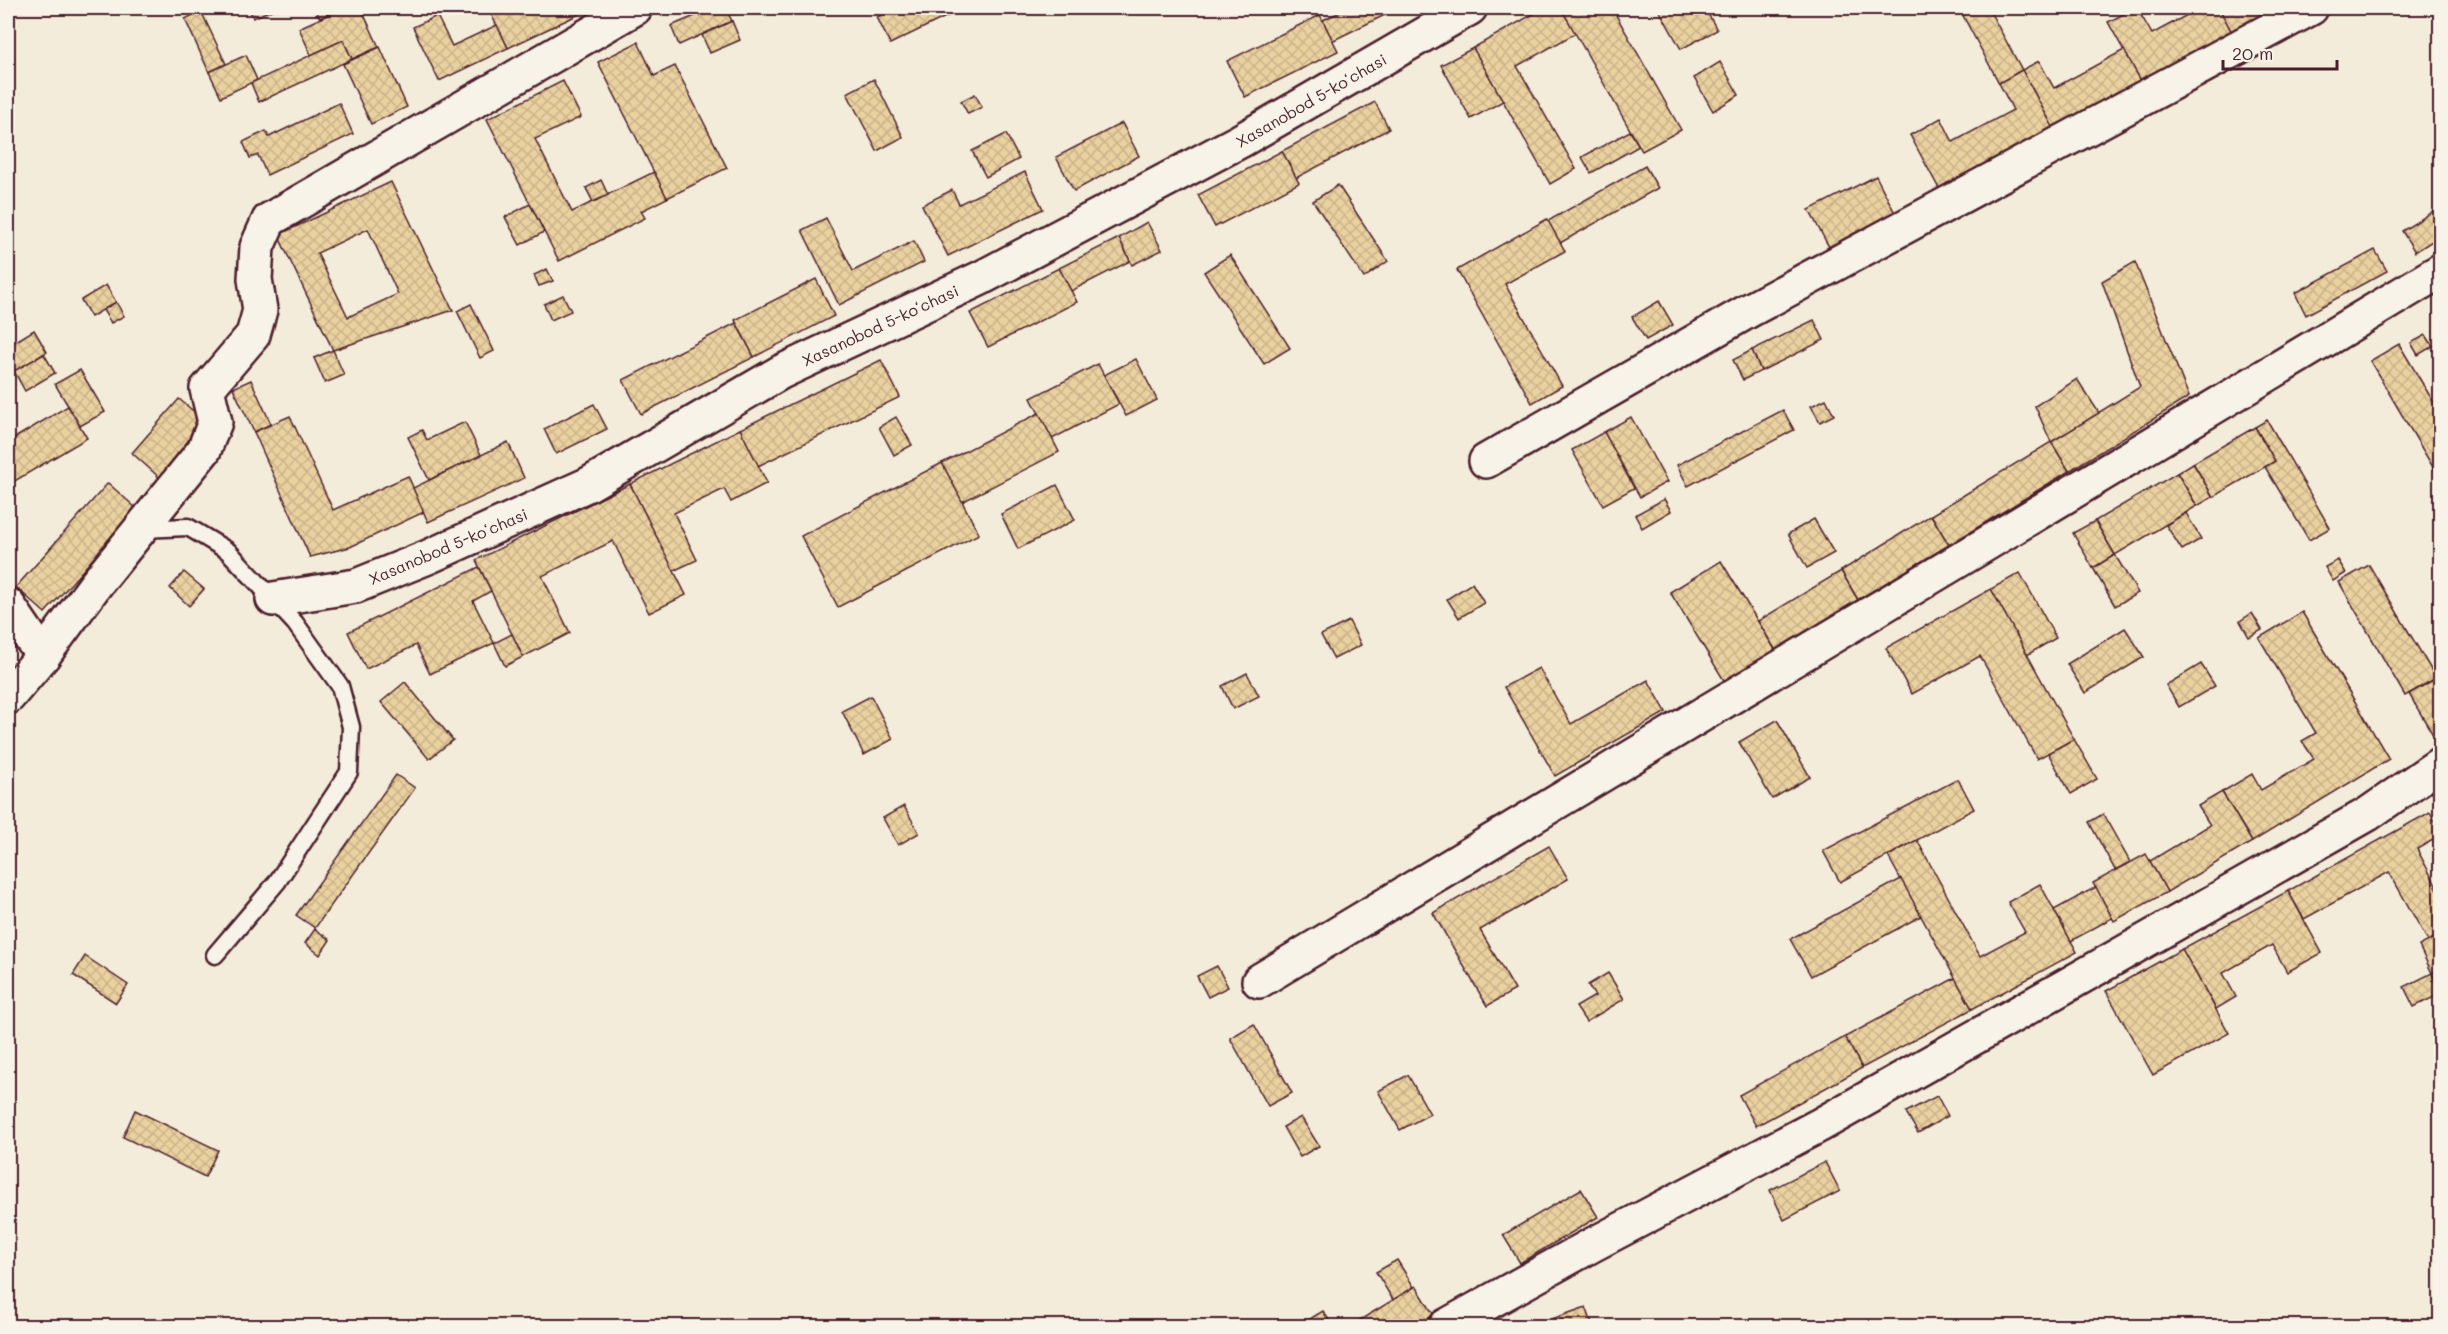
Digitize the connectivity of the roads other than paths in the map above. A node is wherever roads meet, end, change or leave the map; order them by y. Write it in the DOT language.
graph roads {
  1 [pos="635,8"];
  2 [pos="1470,8"];
  3 [pos="2311,8"];
  4 [pos="2440,271"];
  5 [pos="1486,461"];
  6 [pos="140,529"];
  7 [pos="273,599"];
  8 [pos="8,605"];
  9 [pos="43,657"];
  10 [pos="8,697"];
  11 [pos="2440,764"];
  12 [pos="215,955"];
  13 [pos="1258,981"];
  14 [pos="1446,1326"];
  1 -- 6 [label="street"];
  2 -- 7 [label="street, Xasanobod 5-koʻchasi"];
  3 -- 5 [label="street"];
  4 -- 13 [label="street"];
  6 -- 7 [label="lane"];
  6 -- 9 [label="street"];
  7 -- 12 [label="lane"];
  8 -- 9 [label="street"];
  9 -- 10 [label="street"];
  11 -- 14 [label="street"];
}
